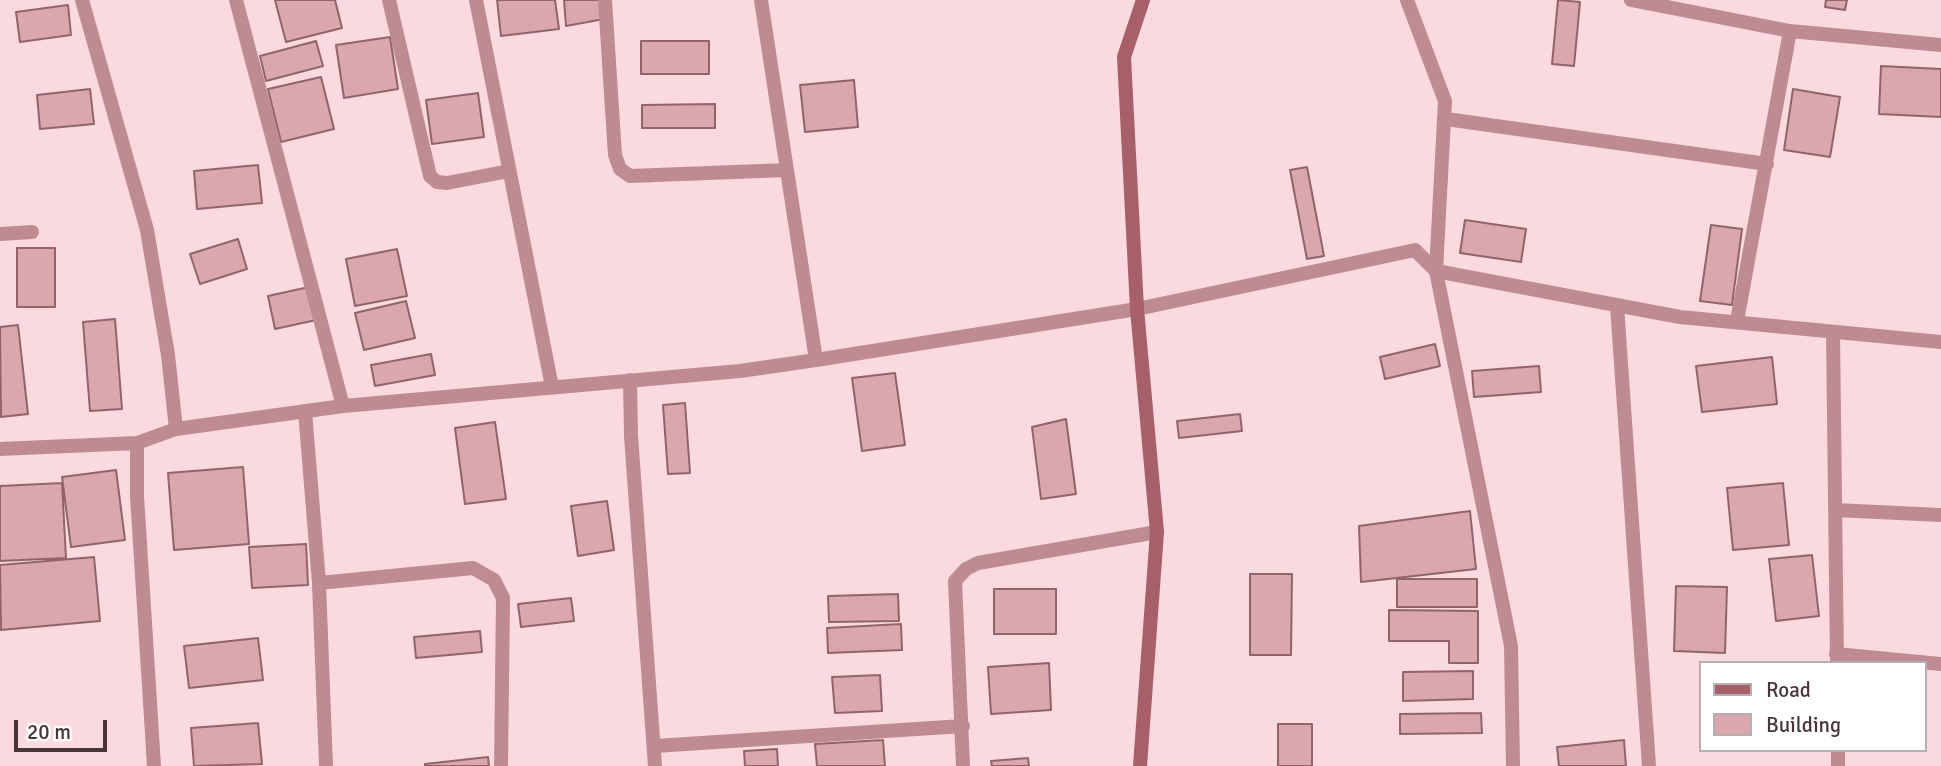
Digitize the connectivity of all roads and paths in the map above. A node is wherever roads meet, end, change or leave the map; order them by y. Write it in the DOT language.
graph roads {
  1 [pos="82,0"];
  2 [pos="236,0"];
  3 [pos="389,0"];
  4 [pos="476,0"];
  5 [pos="605,0"];
  6 [pos="761,0"];
  7 [pos="1143,0"];
  8 [pos="1407,0"];
  9 [pos="1631,0"];
  10 [pos="1790,31"];
  11 [pos="1941,45"];
  12 [pos="1446,119"];
  13 [pos="1767,164"];
  14 [pos="787,170"];
  15 [pos="509,171"];
  16 [pos="32,232"];
  17 [pos="0,234"];
  18 [pos="1436,271"];
  19 [pos="1618,306"];
  20 [pos="1137,309"];
  21 [pos="1737,321"];
  22 [pos="1833,332"];
  23 [pos="1941,342"];
  24 [pos="816,360"];
  25 [pos="631,380"];
  26 [pos="552,387"];
  27 [pos="343,405"];
  28 [pos="305,411"];
  29 [pos="176,429"];
  30 [pos="137,443"];
  31 [pos="0,449"];
  32 [pos="1835,510"];
  33 [pos="1941,514"];
  34 [pos="1157,531"];
  35 [pos="319,583"];
  36 [pos="1836,658"];
  37 [pos="1888,661"];
  38 [pos="963,726"];
  39 [pos="655,746"];
  40 [pos="154,766"];
  41 [pos="326,766"];
  42 [pos="501,766"];
  43 [pos="655,766"];
  44 [pos="962,766"];
  45 [pos="1140,766"];
  46 [pos="1513,766"];
  47 [pos="1649,766"];
  1 -- 29 [label="street"];
  2 -- 27 [label="street"];
  3 -- 15 [label="street"];
  4 -- 15 [label="street"];
  5 -- 14 [label="street"];
  6 -- 14 [label="street"];
  7 -- 20 [label="street"];
  8 -- 12 [label="street"];
  9 -- 10 [label="street"];
  10 -- 11 [label="street"];
  10 -- 13 [label="street"];
  12 -- 13 [label="street"];
  12 -- 18 [label="street"];
  13 -- 21 [label="street"];
  14 -- 24 [label="street"];
  15 -- 26 [label="street"];
  16 -- 17 [label="street"];
  18 -- 19 [label="street"];
  18 -- 20 [label="street"];
  18 -- 46 [label="street"];
  19 -- 21 [label="street"];
  19 -- 47 [label="street"];
  20 -- 24 [label="street"];
  20 -- 34 [label="street"];
  21 -- 22 [label="street"];
  22 -- 23 [label="street"];
  22 -- 32 [label="street"];
  24 -- 25 [label="street"];
  25 -- 26 [label="street"];
  25 -- 39 [label="street"];
  26 -- 27 [label="street"];
  27 -- 28 [label="street"];
  28 -- 29 [label="street"];
  28 -- 35 [label="street"];
  29 -- 30 [label="street"];
  30 -- 31 [label="street"];
  30 -- 40 [label="street"];
  32 -- 33 [label="street"];
  32 -- 36 [label="street"];
  34 -- 38 [label="street"];
  34 -- 45 [label="street"];
  35 -- 41 [label="street"];
  35 -- 42 [label="street"];
  36 -- 37 [label="street"];
  38 -- 39 [label="street"];
  38 -- 44 [label="street"];
  39 -- 43 [label="street"];
}
